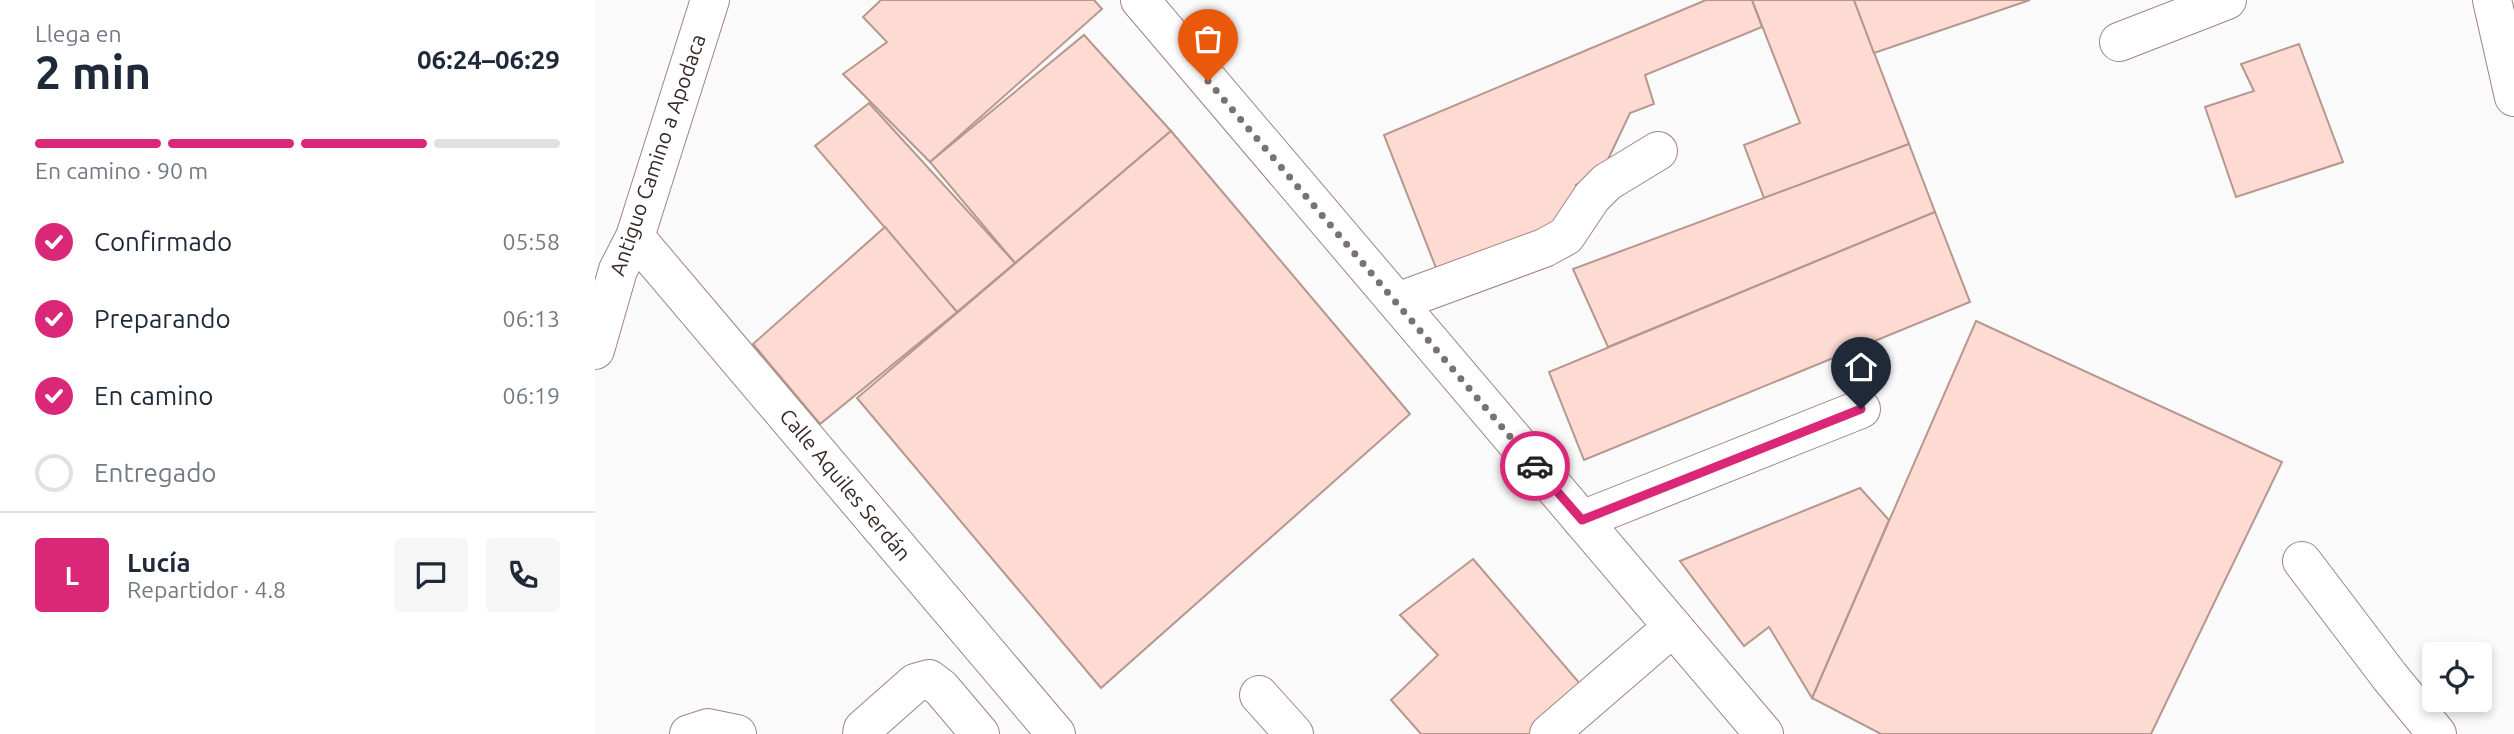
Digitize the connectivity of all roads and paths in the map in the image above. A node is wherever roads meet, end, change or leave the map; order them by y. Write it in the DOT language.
graph roads {
  1 [pos="710,0"];
  2 [pos="1140,0"];
  3 [pos="2227,0"];
  4 [pos="2491,0"];
  5 [pos="2119,42"];
  6 [pos="2514,97"];
  7 [pos="1658,151"];
  8 [pos="616,262"];
  9 [pos="1397,302"];
  10 [pos="595,350"];
  11 [pos="1861,409"];
  12 [pos="1582,520"];
  13 [pos="2302,561"];
  14 [pos="1673,627"];
  15 [pos="1259,695"];
  16 [pos="689,734"];
  17 [pos="737,734"];
  18 [pos="862,734"];
  19 [pos="980,734"];
  20 [pos="1056,734"];
  21 [pos="1294,734"];
  22 [pos="1549,734"];
  23 [pos="1764,734"];
  24 [pos="2437,734"];
  1 -- 8 [label="street, Antiguo Camino a Apodaca"];
  2 -- 9 [label="street"];
  3 -- 5 [label="street"];
  4 -- 6 [label="street"];
  7 -- 9 [label="street"];
  8 -- 10 [label="street, Antiguo Camino a Apodaca"];
  8 -- 20 [label="street, Calle Aquiles Serdán"];
  9 -- 12 [label="street"];
  11 -- 12 [label="street"];
  12 -- 14 [label="street"];
  13 -- 24 [label="street"];
  14 -- 22 [label="street"];
  14 -- 23 [label="street"];
  15 -- 21 [label="street"];
  16 -- 17 [label="street"];
  18 -- 19 [label="street"];
}
